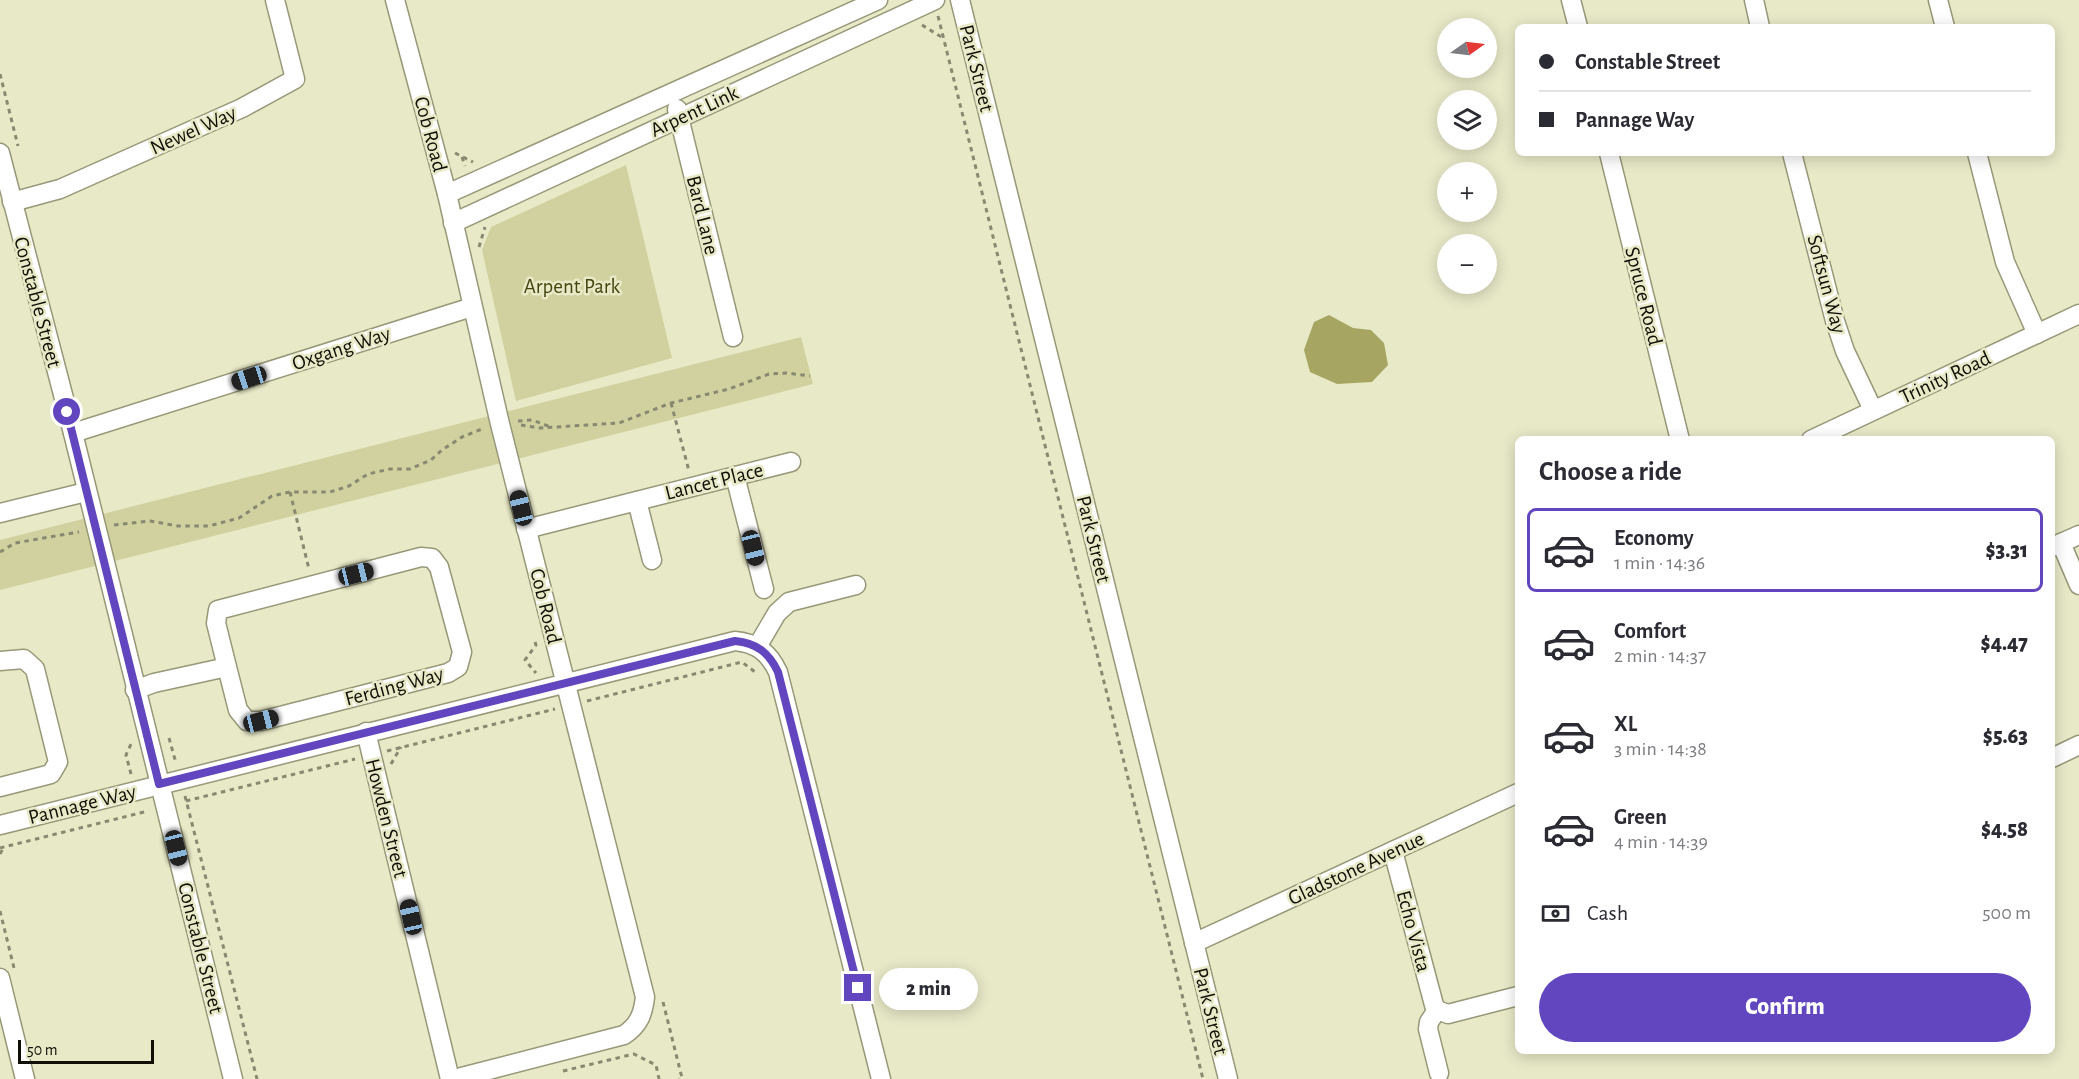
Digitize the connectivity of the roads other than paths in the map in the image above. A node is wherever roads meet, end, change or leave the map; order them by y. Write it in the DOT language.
graph roads {
  1 [pos="275,0"];
  2 [pos="395,0"];
  3 [pos="878,0"];
  4 [pos="935,0"];
  5 [pos="960,0"];
  6 [pos="1571,0"];
  7 [pos="1754,0"];
  8 [pos="1938,0"];
  9 [pos="1577,24"];
  10 [pos="1759,24"];
  11 [pos="1944,24"];
  12 [pos="672,92"];
  13 [pos="680,118"];
  14 [pos="0,153"];
  15 [pos="1610,156"];
  16 [pos="1793,156"];
  17 [pos="1978,156"];
  18 [pos="4,183"];
  19 [pos="447,194"];
  20 [pos="12,202"];
  21 [pos="453,223"];
  22 [pos="472,307"];
  23 [pos="2079,314"];
  24 [pos="2037,334"];
  25 [pos="733,337"];
  26 [pos="1873,410"];
  27 [pos="73,433"];
  28 [pos="1679,436"];
  29 [pos="1819,436"];
  30 [pos="791,462"];
  31 [pos="735,476"];
  32 [pos="86,492"];
  33 [pos="637,501"];
  34 [pos="0,513"];
  35 [pos="526,529"];
  36 [pos="2079,534"];
  37 [pos="2056,545"];
  38 [pos="652,560"];
  39 [pos="856,585"];
  40 [pos="2079,585"];
  41 [pos="764,589"];
  42 [pos="757,647"];
  43 [pos="0,661"];
  44 [pos="227,667"];
  45 [pos="557,685"];
  46 [pos="135,690"];
  47 [pos="366,732"];
  48 [pos="2079,745"];
  49 [pos="2055,757"];
  50 [pos="159,784"];
  51 [pos="0,787"];
  52 [pos="1515,794"];
  53 [pos="0,825"];
  54 [pos="1393,851"];
  55 [pos="1194,943"];
  56 [pos="0,978"];
  57 [pos="1515,997"];
  58 [pos="1437,1010"];
  59 [pos="1439,1073"];
  60 [pos="25,1079"];
  61 [pos="233,1079"];
  62 [pos="452,1079"];
  63 [pos="881,1079"];
  64 [pos="1228,1079"];
  1 -- 20 [label="street, Newel Way"];
  2 -- 19 [label="street, Cob Road"];
  3 -- 12 [label="street, Arpent Link"];
  4 -- 13 [label="street, Arpent Link"];
  5 -- 55 [label="street, Park Street"];
  6 -- 9 [label="street"];
  7 -- 10 [label="street"];
  8 -- 11 [label="street"];
  12 -- 13 [label="street, Bard Lane"];
  12 -- 19 [label="street, Arpent Link"];
  13 -- 21 [label="street, Arpent Link"];
  13 -- 25 [label="street, Bard Lane"];
  14 -- 18 [label="street, Constable Street"];
  15 -- 28 [label="street, Spruce Road"];
  16 -- 26 [label="street, Softsun Way"];
  17 -- 24 [label="street"];
  18 -- 20 [label="street, Constable Street"];
  19 -- 21 [label="street, Cob Road"];
  20 -- 27 [label="street, Constable Street"];
  21 -- 22 [label="street, Cob Road"];
  22 -- 27 [label="street, Oxgang Way"];
  22 -- 35 [label="street, Cob Road"];
  23 -- 24 [label="street, Trinity Road"];
  24 -- 26 [label="street, Trinity Road"];
  26 -- 29 [label="street, Trinity Road"];
  27 -- 32 [label="street, Constable Street"];
  30 -- 31 [label="street, Lancet Place"];
  31 -- 33 [label="street, Lancet Place"];
  31 -- 41 [label="street"];
  32 -- 34 [label="street"];
  32 -- 46 [label="street, Constable Street"];
  33 -- 35 [label="street, Lancet Place"];
  33 -- 38 [label="street, Lancet Place"];
  35 -- 45 [label="street, Cob Road"];
  36 -- 37 [label="street"];
  37 -- 40 [label="street"];
  39 -- 42 [label="street"];
  42 -- 45 [label="street, Pannage Way"];
  42 -- 63 [label="street"];
  43 -- 51 [label="street"];
  44 -- 44 [label="street, Ferding Way"];
  44 -- 46 [label="street"];
  45 -- 47 [label="street, Pannage Way"];
  45 -- 62 [label="street, Cob Road"];
  46 -- 50 [label="street, Constable Street"];
  47 -- 50 [label="street, Pannage Way"];
  47 -- 62 [label="street, Howden Street"];
  48 -- 49 [label="street"];
  50 -- 53 [label="street, Pannage Way"];
  50 -- 61 [label="street, Constable Street"];
  52 -- 54 [label="street, Gladstone Avenue"];
  54 -- 55 [label="street, Gladstone Avenue"];
  54 -- 58 [label="street, Echo Vista"];
  55 -- 64 [label="street, Park Street"];
  56 -- 60 [label="street"];
  57 -- 58 [label="street"];
  58 -- 59 [label="street"];
}
